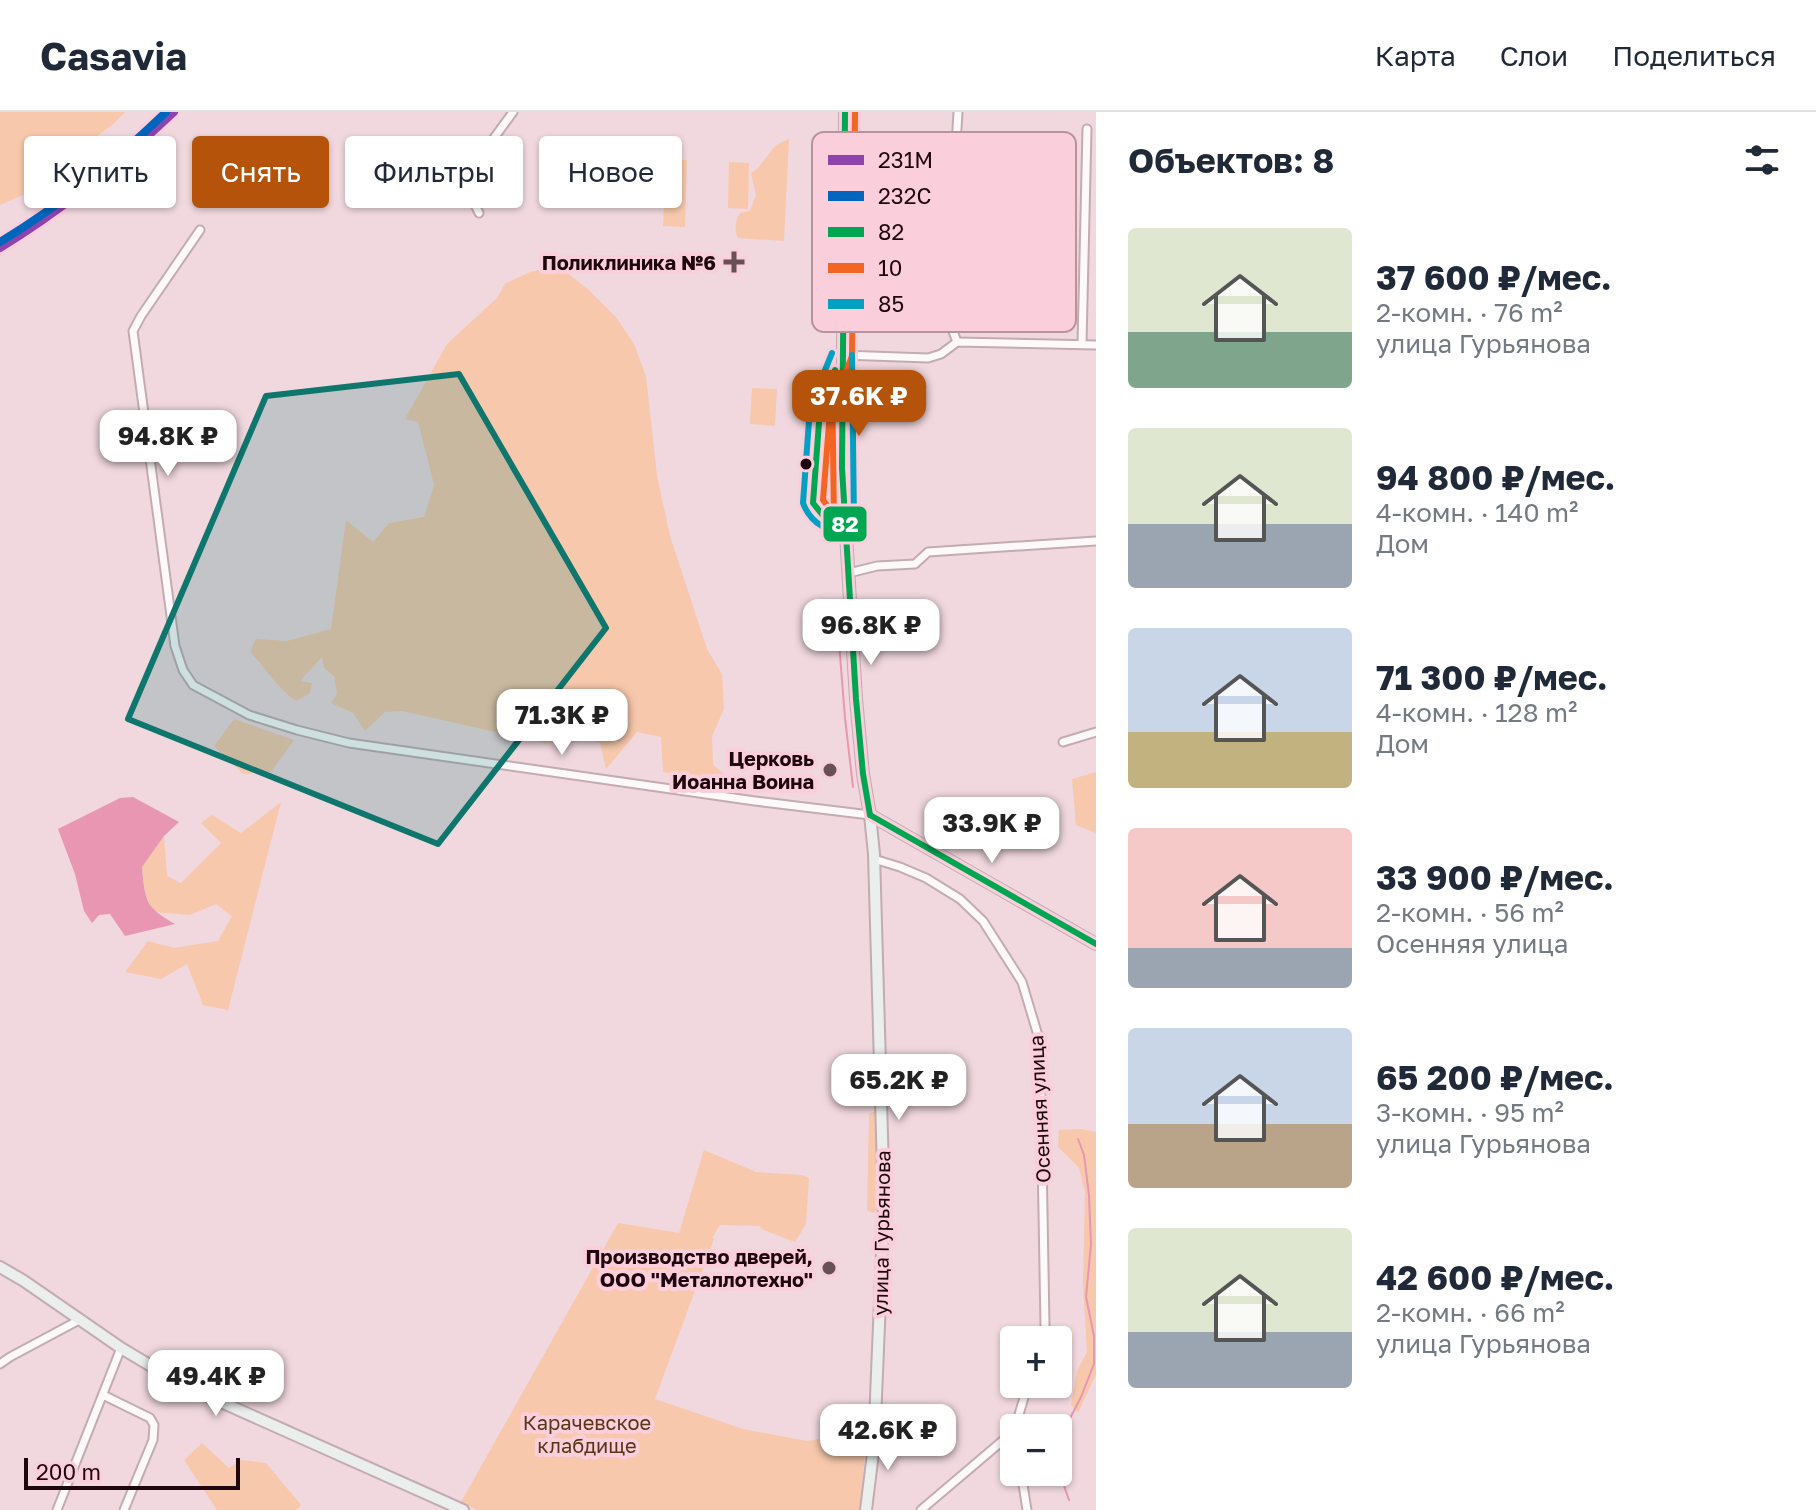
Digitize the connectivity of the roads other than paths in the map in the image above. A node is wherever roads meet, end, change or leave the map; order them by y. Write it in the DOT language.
graph roads {
  1 [pos="513,112"];
  2 [pos="845,112"];
  3 [pos="958,112"];
  4 [pos="1087,129"];
  5 [pos="845,132"];
  6 [pos="957,132"];
  7 [pos="479,213"];
  8 [pos="200,230"];
  9 [pos="842,332"];
  10 [pos="953,332"];
  11 [pos="957,342"];
  12 [pos="1082,344"];
  13 [pos="1096,345"];
  14 [pos="842,355"];
  15 [pos="1096,541"];
  16 [pos="849,573"];
  17 [pos="1096,732"];
  18 [pos="1063,742"];
  19 [pos="870,815"];
  20 [pos="874,859"];
  21 [pos="1096,944"];
  22 [pos="0,1267"];
  23 [pos="81,1319"];
  24 [pos="1045,1326"];
  25 [pos="121,1348"];
  26 [pos="0,1364"];
  27 [pos="103,1395"];
  28 [pos="1000,1443"];
  29 [pos="1023,1486"];
  30 [pos="57,1510"];
  31 [pos="124,1510"];
  32 [pos="463,1510"];
  33 [pos="866,1510"];
  34 [pos="921,1510"];
  35 [pos="1027,1510"];
  1 -- 7 [label="street"];
  2 -- 5 [label="street, улица Гурьянова"];
  3 -- 6 [label="street"];
  4 -- 12 [label="street"];
  8 -- 19 [label="street"];
  9 -- 14 [label="street, улица Гурьянова"];
  10 -- 11 [label="street"];
  11 -- 12 [label="street"];
  11 -- 14 [label="street"];
  12 -- 13 [label="street"];
  14 -- 16 [label="street, улица Гурьянова"];
  15 -- 16 [label="street"];
  16 -- 19 [label="street, улица Гурьянова"];
  17 -- 18 [label="street"];
  19 -- 20 [label="street, улица Гурьянова"];
  19 -- 21 [label="street"];
  20 -- 24 [label="street, Осенняя улица"];
  20 -- 33 [label="street, улица Гурьянова"];
  22 -- 23 [label="street"];
  23 -- 25 [label="street"];
  23 -- 26 [label="street"];
  25 -- 27 [label="street"];
  25 -- 32 [label="street"];
  27 -- 30 [label="street"];
  27 -- 31 [label="street"];
  28 -- 34 [label="street"];
  29 -- 35 [label="street"];
}
